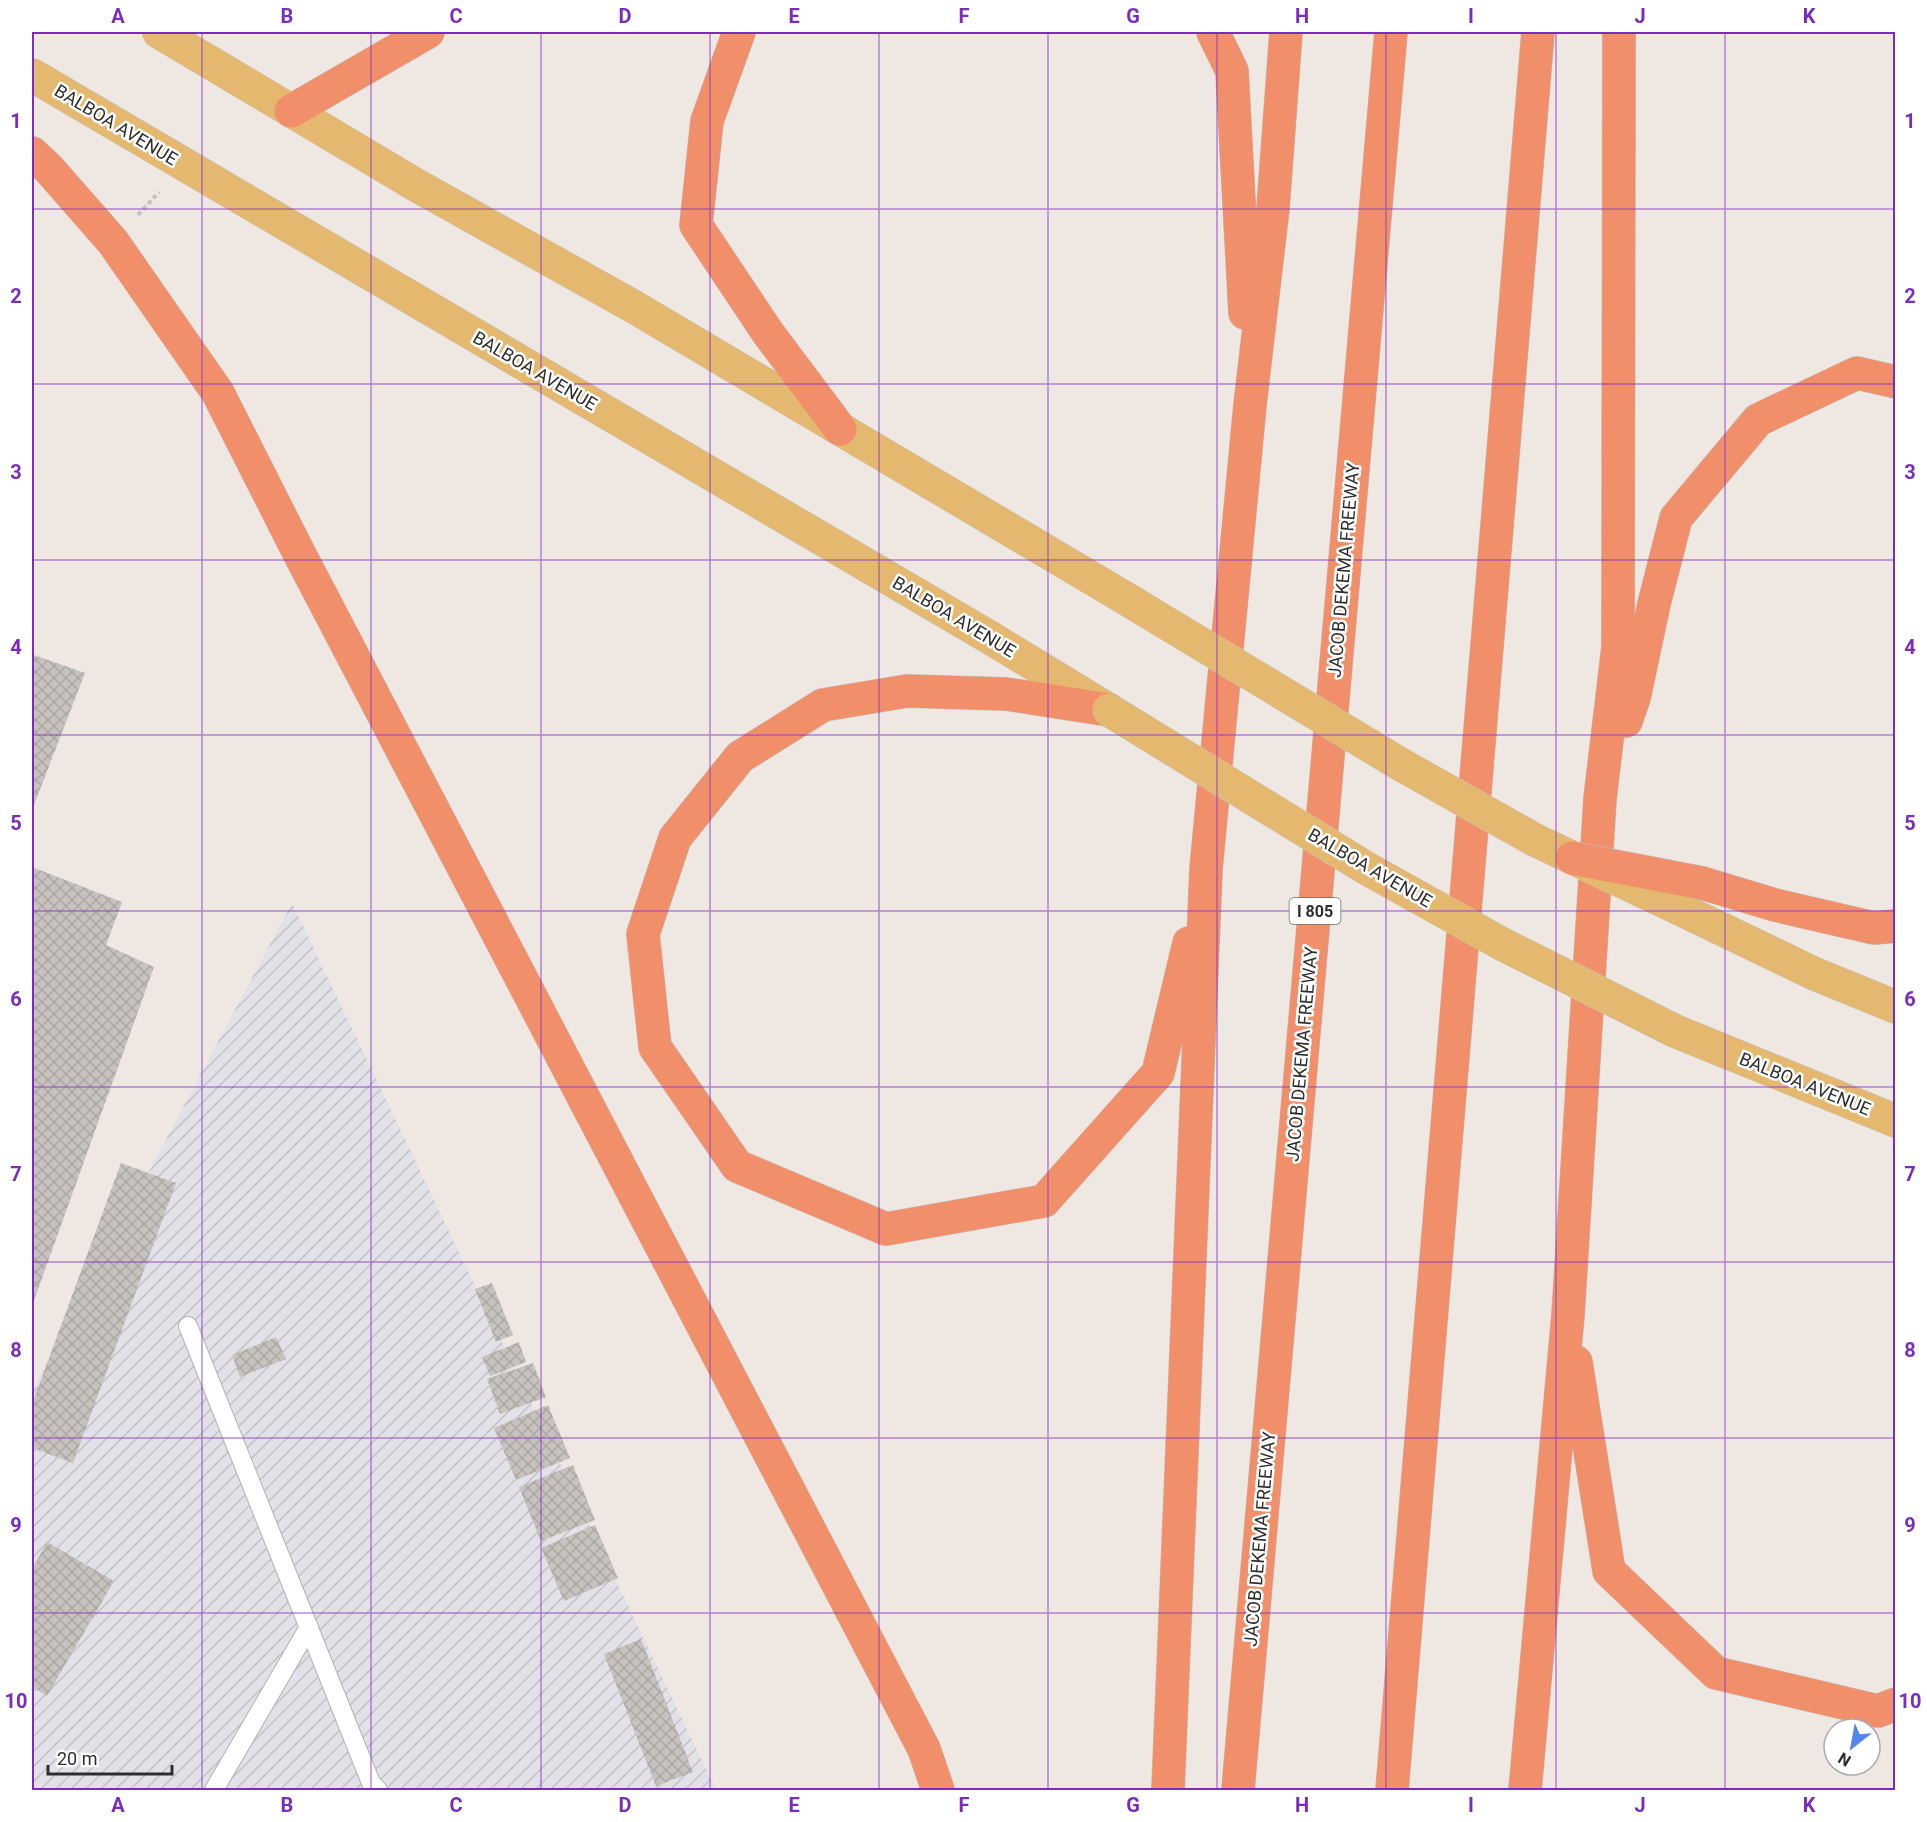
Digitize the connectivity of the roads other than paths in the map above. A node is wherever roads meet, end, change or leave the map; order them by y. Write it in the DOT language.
graph roads {
  1 [pos="159,32"];
  2 [pos="428,32"];
  3 [pos="738,32"];
  4 [pos="1213,32"];
  5 [pos="1286,32"];
  6 [pos="1391,32"];
  7 [pos="1538,32"];
  8 [pos="1619,32"];
  9 [pos="32,75"];
  10 [pos="291,111"];
  11 [pos="32,153"];
  12 [pos="1896,382"];
  13 [pos="1250,405"];
  14 [pos="840,429"];
  15 [pos="1109,710"];
  16 [pos="1600,799"];
  17 [pos="1572,858"];
  18 [pos="1206,869"];
  19 [pos="1896,926"];
  20 [pos="1896,1007"];
  21 [pos="1896,1121"];
  22 [pos="1569,1315"];
  23 [pos="188,1326"];
  24 [pos="309,1627"];
  25 [pos="1896,1704"];
  26 [pos="214,1791"];
  27 [pos="378,1791"];
  28 [pos="938,1791"];
  29 [pos="1168,1791"];
  30 [pos="1238,1791"];
  31 [pos="1392,1791"];
  32 [pos="1525,1791"];
  1 -- 10 [label="main road"];
  2 -- 10 [label="highway"];
  3 -- 14 [label="highway"];
  4 -- 13 [label="highway"];
  5 -- 13 [label="highway"];
  6 -- 30 [label="highway, JACOB DEKEMA FREEWAY / I 805"];
  7 -- 31 [label="highway"];
  8 -- 16 [label="highway"];
  9 -- 15 [label="main road, BALBOA AVENUE"];
  10 -- 14 [label="main road"];
  11 -- 28 [label="highway"];
  12 -- 16 [label="highway"];
  13 -- 18 [label="highway"];
  14 -- 17 [label="main road, bridge"];
  15 -- 18 [label="highway"];
  15 -- 21 [label="main road, BALBOA AVENUE, bridge"];
  16 -- 22 [label="highway"];
  17 -- 19 [label="highway, bridge"];
  17 -- 20 [label="main road, bridge"];
  18 -- 29 [label="highway"];
  22 -- 25 [label="highway"];
  22 -- 32 [label="highway"];
  23 -- 24 [label="lane"];
  24 -- 26 [label="lane"];
  24 -- 27 [label="lane"];
}
